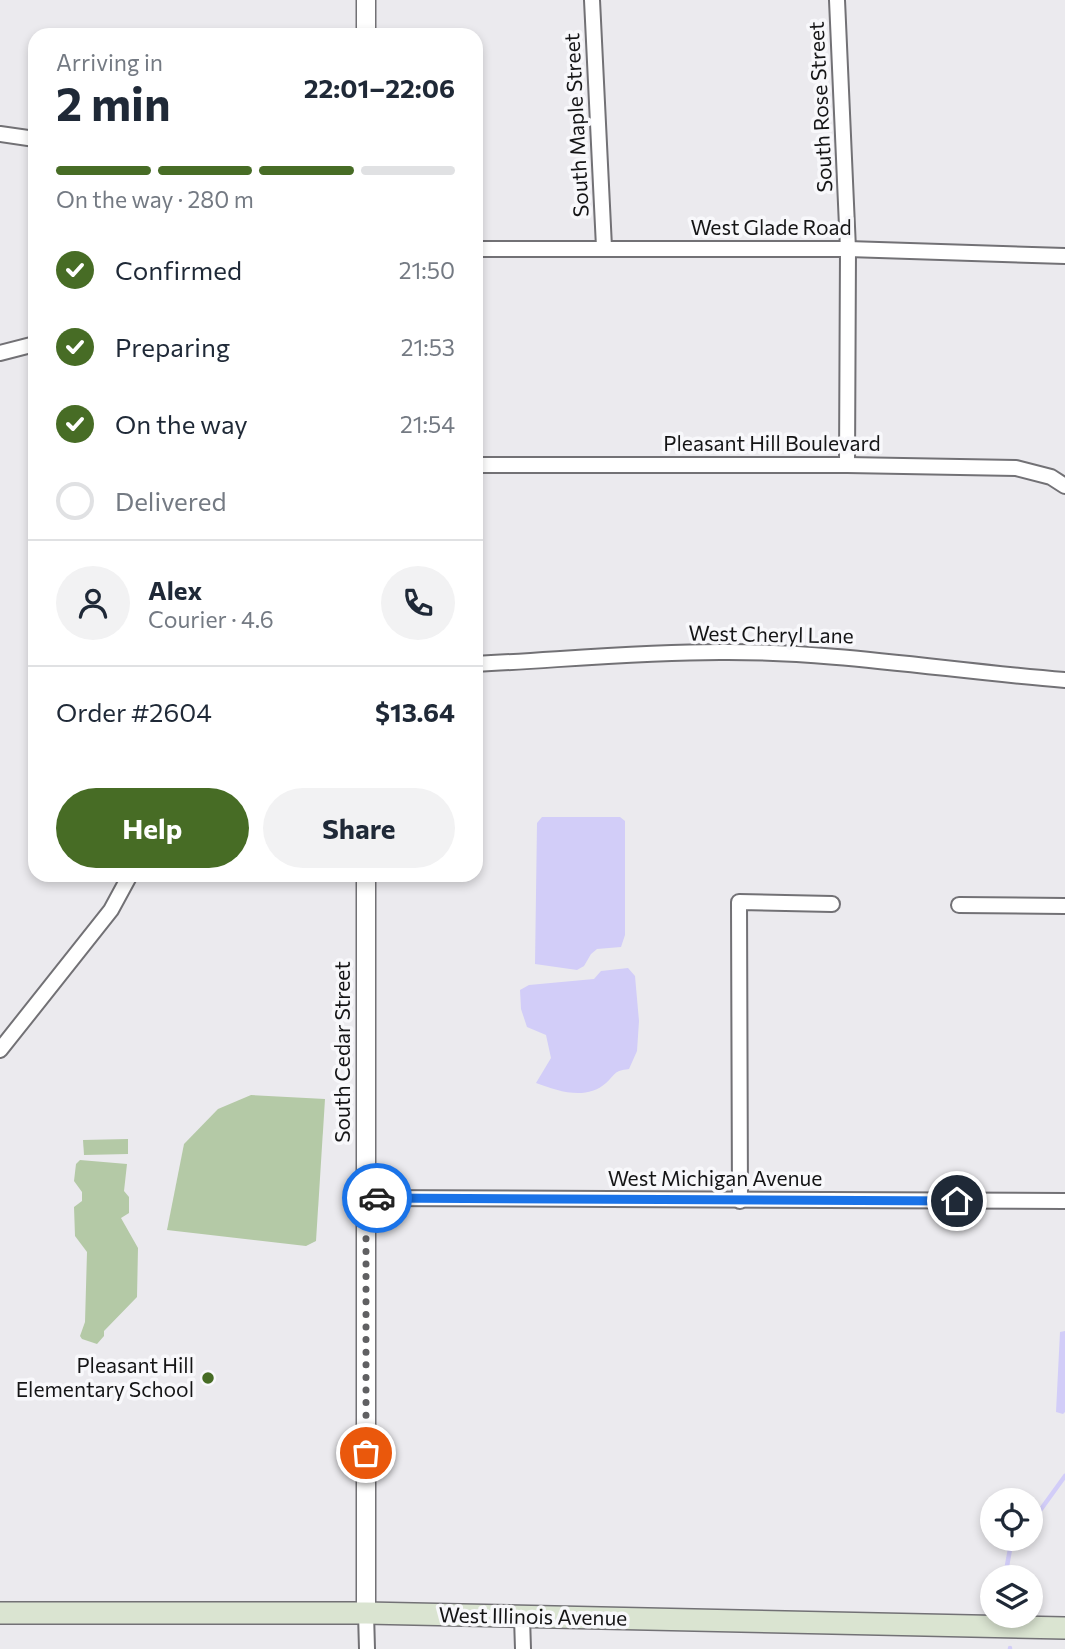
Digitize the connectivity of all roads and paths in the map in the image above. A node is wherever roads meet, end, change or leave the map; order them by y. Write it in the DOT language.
graph roads {
  1 [pos="366,0"];
  2 [pos="592,0"];
  3 [pos="837,0"];
  4 [pos="366,28"];
  5 [pos="0,134"];
  6 [pos="28,138"];
  7 [pos="604,247"];
  8 [pos="483,249"];
  9 [pos="848,249"];
  10 [pos="1065,256"];
  11 [pos="28,346"];
  12 [pos="0,353"];
  13 [pos="483,465"];
  14 [pos="847,465"];
  15 [pos="1065,486"];
  16 [pos="483,664"];
  17 [pos="1065,680"];
  18 [pos="126,882"];
  19 [pos="366,882"];
  20 [pos="832,904"];
  21 [pos="959,905"];
  22 [pos="1065,906"];
  23 [pos="0,1050"];
  24 [pos="366,1198"];
  25 [pos="740,1200"];
  26 [pos="1065,1202"];
  27 [pos="0,1613"];
  28 [pos="366,1613"];
  29 [pos="522,1617"];
  30 [pos="1065,1628"];
  31 [pos="367,1649"];
  32 [pos="523,1649"];
  1 -- 4 [label="street"];
  2 -- 7 [label="street, South Maple Street"];
  3 -- 9 [label="street, South Rose Street"];
  5 -- 6 [label="street"];
  7 -- 8 [label="street, West Glade Road"];
  7 -- 9 [label="street, West Glade Road"];
  9 -- 10 [label="street, West Glade Road"];
  9 -- 14 [label="street, South Rose Street"];
  11 -- 12 [label="street"];
  13 -- 14 [label="street, Pleasant Hill Boulevard"];
  14 -- 15 [label="street, Pleasant Hill Boulevard"];
  16 -- 17 [label="street, West Cheryl Lane"];
  18 -- 23 [label="street"];
  19 -- 24 [label="street, South Cedar Street"];
  20 -- 25 [label="street"];
  21 -- 22 [label="street"];
  24 -- 25 [label="street, West Michigan Avenue"];
  24 -- 28 [label="street, South Cedar Street"];
  25 -- 26 [label="street, West Michigan Avenue"];
  27 -- 28 [label="main road, West Illinois Avenue"];
  28 -- 29 [label="main road, West Illinois Avenue"];
  28 -- 31 [label="street, South Cedar Street"];
  29 -- 30 [label="main road, West Illinois Avenue"];
  29 -- 32 [label="street"];
}
